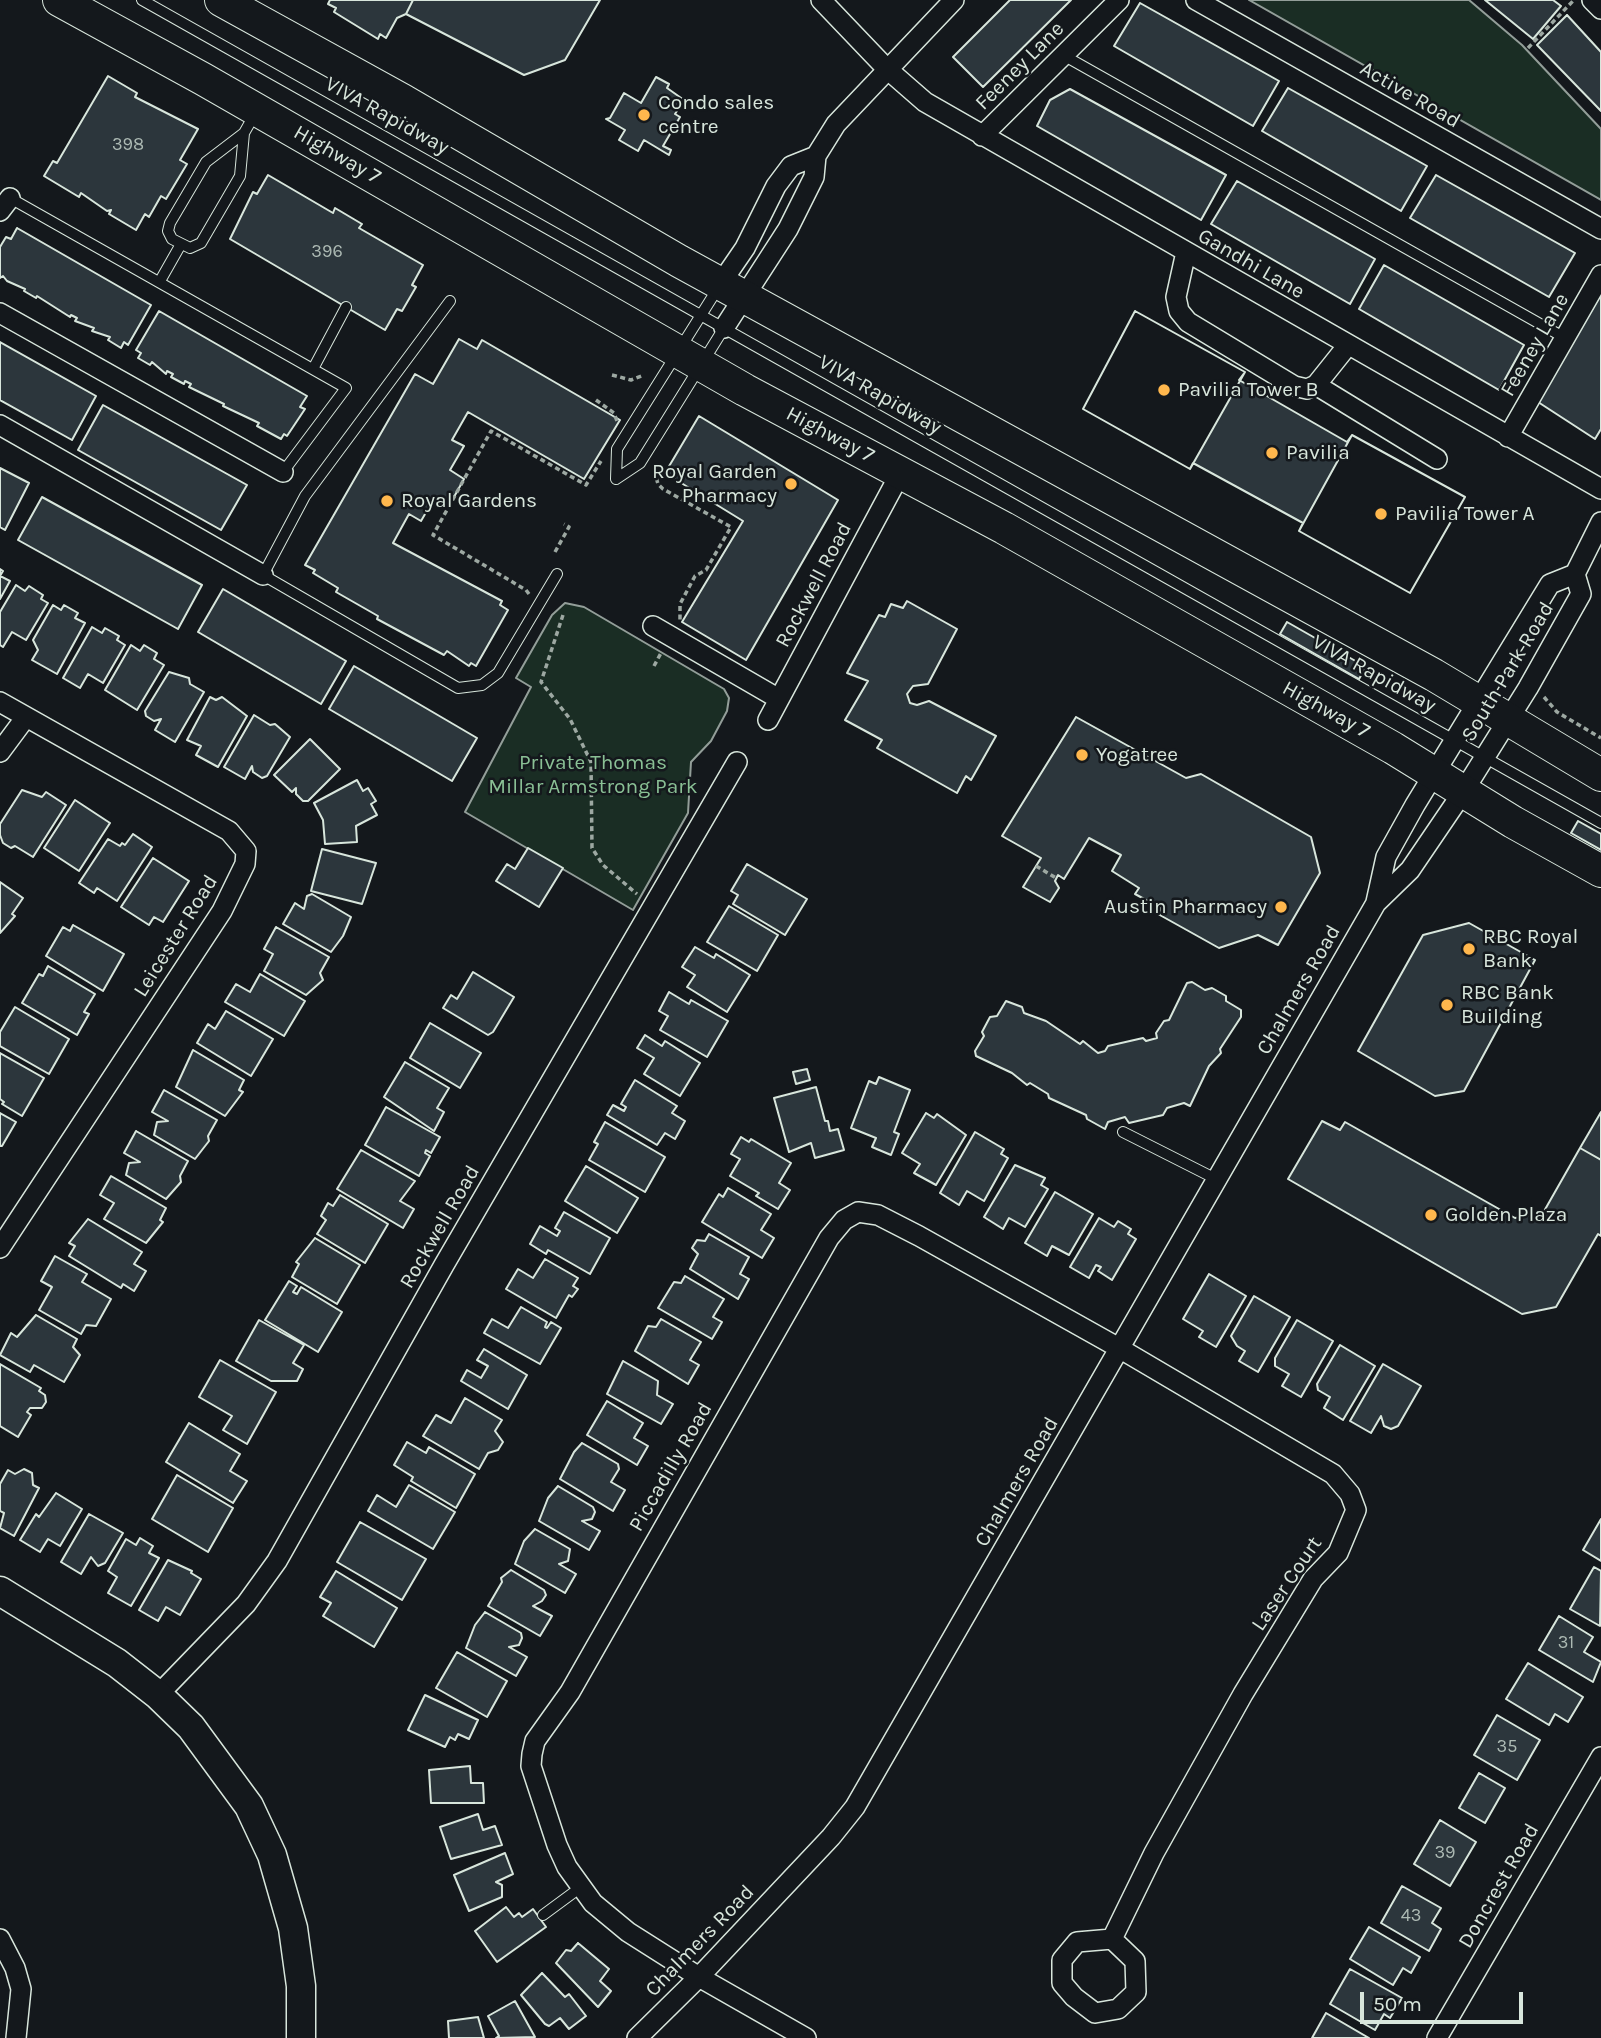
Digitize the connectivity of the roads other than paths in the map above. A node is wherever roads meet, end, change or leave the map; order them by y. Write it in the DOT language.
graph roads {
  1 [pos="59,0"];
  2 [pos="142,0"];
  3 [pos="220,0"];
  4 [pos="821,0"];
  5 [pos="954,0"];
  6 [pos="1119,0"];
  7 [pos="1196,0"];
  8 [pos="1592,0"];
  9 [pos="1601,9"];
  10 [pos="1063,55"];
  11 [pos="886,68"];
  12 [pos="251,121"];
  13 [pos="982,135"];
  14 [pos="816,156"];
  15 [pos="5,204"];
  16 [pos="1601,229"];
  17 [pos="181,244"];
  18 [pos="1186,252"];
  19 [pos="1601,275"];
  20 [pos="160,281"];
  21 [pos="734,290"];
  22 [pos="450,301"];
  23 [pos="346,307"];
  24 [pos="0,313"];
  25 [pos="699,314"];
  26 [pos="724,328"];
  27 [pos="1565,338"];
  28 [pos="1348,345"];
  29 [pos="689,355"];
  30 [pos="314,367"];
  31 [pos="1316,385"];
  32 [pos="0,425"];
  33 [pos="1508,437"];
  34 [pos="1437,459"];
  35 [pos="283,472"];
  36 [pos="901,472"];
  37 [pos="1601,489"];
  38 [pos="1601,523"];
  39 [pos="1575,573"];
  40 [pos="557,574"];
  41 [pos="263,575"];
  42 [pos="653,626"];
  43 [pos="779,699"];
  44 [pos="0,702"];
  45 [pos="1478,702"];
  46 [pos="26,717"];
  47 [pos="768,720"];
  48 [pos="1508,721"];
  49 [pos="1453,741"];
  50 [pos="0,752"];
  51 [pos="1483,757"];
  52 [pos="737,762"];
  53 [pos="1433,774"];
  54 [pos="1601,775"];
  55 [pos="1463,792"];
  56 [pos="1601,822"];
  57 [pos="1601,871"];
  58 [pos="1376,903"];
  59 [pos="1124,1132"];
  60 [pos="1216,1179"];
  61 [pos="0,1248"];
  62 [pos="1119,1348"];
  63 [pos="0,1591"];
  64 [pos="159,1695"];
  65 [pos="1601,1757"];
  66 [pos="581,1887"];
  67 [pos="543,1915"];
  68 [pos="0,1939"];
  69 [pos="1112,1939"];
  70 [pos="699,1977"];
  71 [pos="1444,2036"];
  72 [pos="16,2038"];
  73 [pos="301,2038"];
  74 [pos="637,2038"];
  75 [pos="806,2038"];
  1 -- 12 [label="main road, Highway 7"];
  2 -- 25 [label="lane, VIVA Rapidway"];
  3 -- 21 [label="main road"];
  4 -- 11 [label="street, Gandhi Lane"];
  5 -- 11 [label="street"];
  6 -- 10 [label="street, Feeney Lane"];
  7 -- 16 [label="street, Active Road"];
  8 -- 9 [label="street"];
  10 -- 13 [label="street, Feeney Lane"];
  10 -- 27 [label="lane"];
  11 -- 13 [label="street, Gandhi Lane"];
  11 -- 14 [label="street"];
  12 -- 17 [label="lane"];
  12 -- 17 [label="lane"];
  12 -- 29 [label="main road, Highway 7"];
  13 -- 18 [label="street, Gandhi Lane"];
  14 -- 21 [label="street"];
  14 -- 21 [label="street"];
  15 -- 20 [label="lane"];
  17 -- 20 [label="lane"];
  18 -- 28 [label="street, Gandhi Lane"];
  18 -- 31 [label="street"];
  19 -- 27 [label="street, Feeney Lane"];
  20 -- 30 [label="lane"];
  21 -- 25 [label="lane"];
  21 -- 26 [label="street"];
  21 -- 45 [label="main road"];
  22 -- 41 [label="lane"];
  23 -- 30 [label="lane"];
  24 -- 35 [label="street"];
  25 -- 26 [label="lane, VIVA Rapidway"];
  25 -- 29 [label="lane"];
  26 -- 29 [label="lane"];
  26 -- 49 [label="lane, VIVA Rapidway"];
  27 -- 33 [label="street, Feeney Lane"];
  28 -- 31 [label="street"];
  28 -- 33 [label="street, Gandhi Lane"];
  29 -- 29 [label="lane"];
  29 -- 36 [label="main road, Highway 7"];
  30 -- 35 [label="lane"];
  31 -- 34 [label="street"];
  32 -- 41 [label="street"];
  33 -- 37 [label="street, Gandhi Lane"];
  36 -- 43 [label="street, Rockwell Road"];
  36 -- 53 [label="main road, Highway 7"];
  38 -- 39 [label="street, South Park Road"];
  39 -- 45 [label="street, South Park Road"];
  39 -- 48 [label="street, South Park Road"];
  40 -- 41 [label="lane"];
  42 -- 43 [label="street"];
  43 -- 47 [label="street, Rockwell Road"];
  44 -- 46 [label="street, Leicester Road"];
  45 -- 48 [label="main road"];
  45 -- 49 [label="street, Chalmers Road"];
  46 -- 50 [label="street"];
  46 -- 61 [label="street, Leicester Road"];
  48 -- 51 [label="street, South Park Road"];
  48 -- 54 [label="main road"];
  49 -- 51 [label="lane, VIVA Rapidway"];
  49 -- 53 [label="street, Chalmers Road"];
  51 -- 55 [label="street, South Park Road"];
  51 -- 56 [label="lane, VIVA Rapidway"];
  52 -- 64 [label="street, Rockwell Road"];
  53 -- 55 [label="main road, Highway 7"];
  53 -- 58 [label="street, Chalmers Road"];
  55 -- 57 [label="main road, Highway 7"];
  55 -- 58 [label="street, Chalmers Road"];
  58 -- 60 [label="street, Chalmers Road"];
  59 -- 60 [label="lane"];
  60 -- 62 [label="street, Chalmers Road"];
  62 -- 66 [label="street, Piccadilly Road"];
  62 -- 69 [label="street, Laser Court"];
  62 -- 70 [label="street, Chalmers Road"];
  63 -- 64 [label="street"];
  64 -- 73 [label="street"];
  65 -- 71 [label="street, Doncrest Road"];
  66 -- 67 [label="lane"];
  66 -- 70 [label="street, Piccadilly Road"];
  68 -- 72 [label="street"];
  70 -- 74 [label="street, Chalmers Road"];
  70 -- 75 [label="street, Piccadilly Road"];
}
